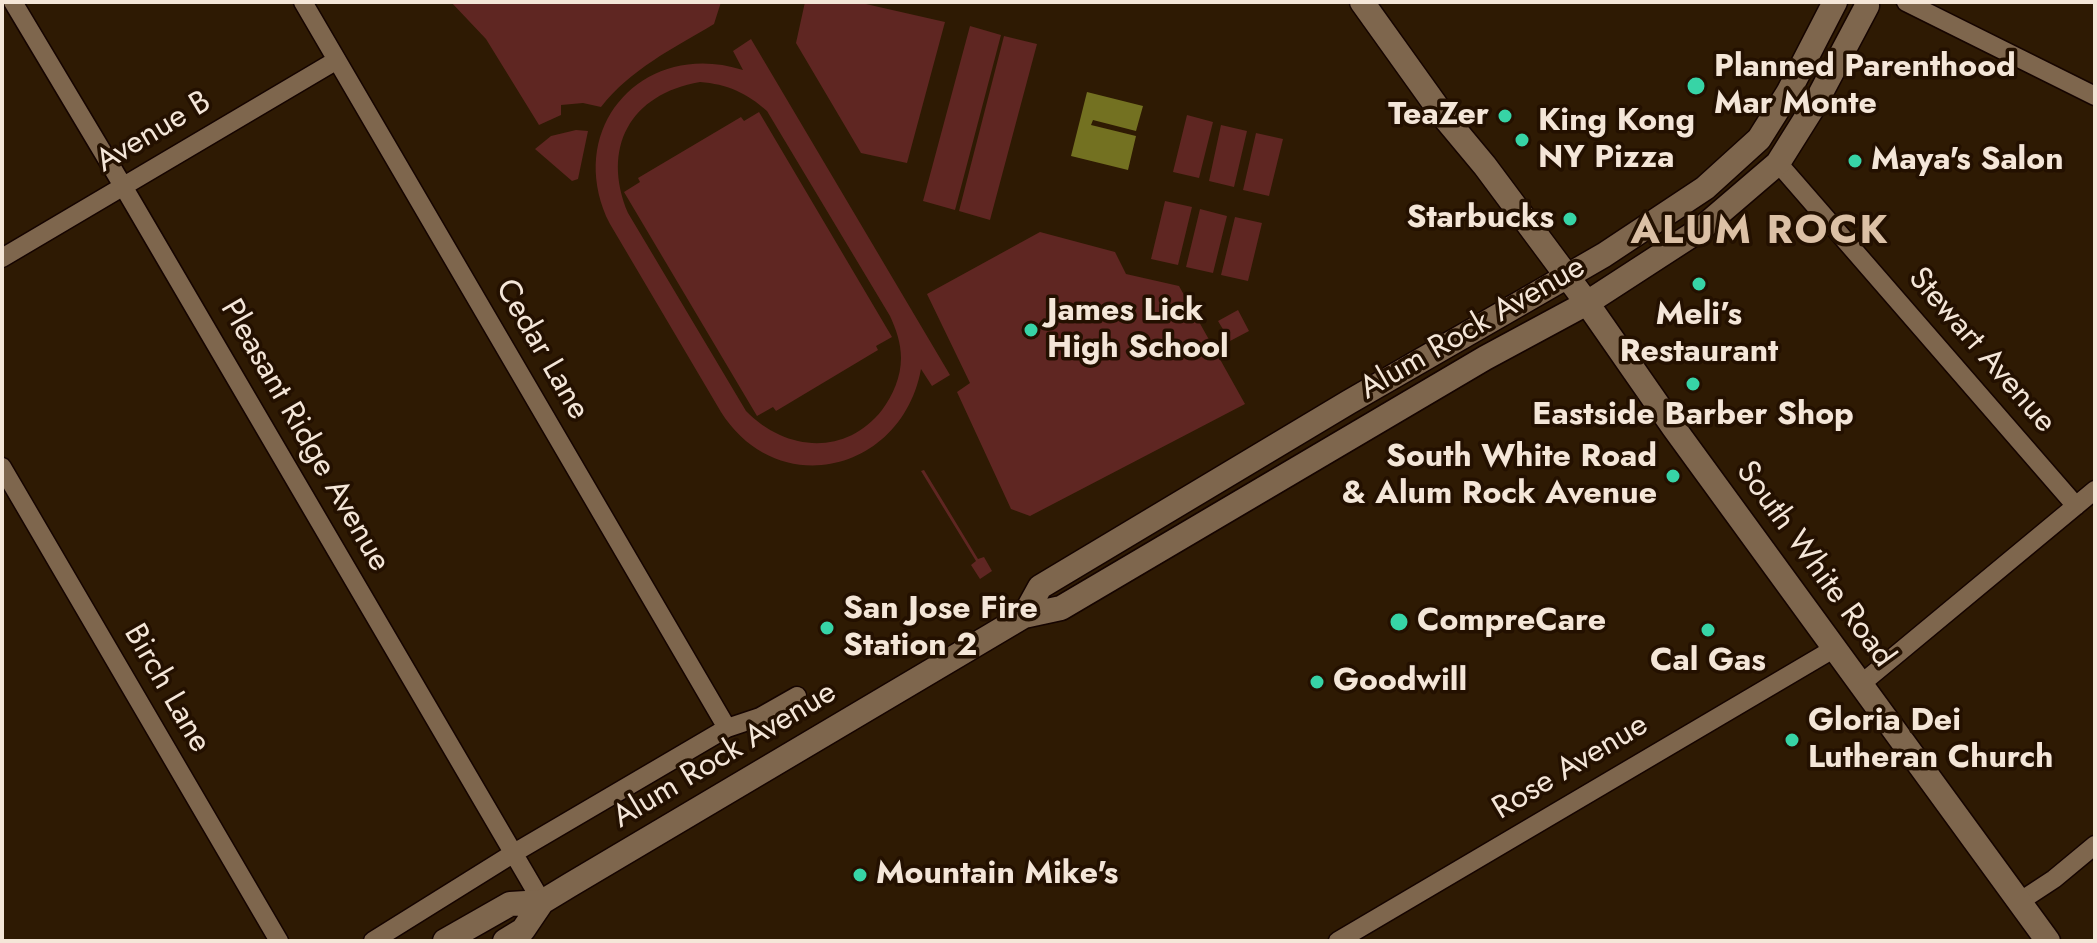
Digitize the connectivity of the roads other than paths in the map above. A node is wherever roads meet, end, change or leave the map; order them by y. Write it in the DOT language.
graph roads {
  1 [pos="13,2"];
  2 [pos="303,2"];
  3 [pos="1362,2"];
  4 [pos="1835,2"];
  5 [pos="1866,2"];
  6 [pos="1906,2"];
  7 [pos="337,60"];
  8 [pos="2095,96"];
  9 [pos="1759,139"];
  10 [pos="1778,163"];
  11 [pos="123,186"];
  12 [pos="2,258"];
  13 [pos="1567,277"];
  14 [pos="1587,303"];
  15 [pos="2,467"];
  16 [pos="2095,490"];
  17 [pos="2076,506"];
  18 [pos="1145,525"];
  19 [pos="1131,568"];
  20 [pos="1024,616"];
  21 [pos="1835,648"];
  22 [pos="1861,684"];
  23 [pos="797,696"];
  24 [pos="727,728"];
  25 [pos="2095,845"];
  26 [pos="514,853"];
  27 [pos="542,902"];
  28 [pos="2019,902"];
  29 [pos="1368,933"];
  30 [pos="279,941"];
  31 [pos="373,941"];
  32 [pos="445,941"];
  33 [pos="505,941"];
  34 [pos="1338,941"];
  35 [pos="2048,941"];
  1 -- 11 [label="street, Pleasant Ridge Avenue"];
  2 -- 7 [label="street, Cedar Lane"];
  3 -- 13 [label="main road, South White Road"];
  4 -- 9 [label="main road, Alum Rock Avenue"];
  5 -- 10 [label="main road, Alum Rock Avenue"];
  6 -- 8 [label="street"];
  7 -- 11 [label="street, Avenue B"];
  7 -- 24 [label="street, Cedar Lane"];
  9 -- 10 [label="main road"];
  9 -- 13 [label="main road, Alum Rock Avenue"];
  10 -- 14 [label="main road, Alum Rock Avenue"];
  10 -- 17 [label="street, Stewart Avenue"];
  11 -- 12 [label="street, Avenue B"];
  11 -- 26 [label="street, Pleasant Ridge Avenue"];
  13 -- 14 [label="main road, South White Road"];
  13 -- 18 [label="main road, Alum Rock Avenue"];
  14 -- 19 [label="main road, Alum Rock Avenue"];
  14 -- 21 [label="main road, South White Road"];
  15 -- 30 [label="street, Birch Lane"];
  16 -- 17 [label="street"];
  17 -- 22 [label="street"];
  18 -- 19 [label="main road"];
  18 -- 20 [label="main road, Alum Rock Avenue"];
  19 -- 20 [label="main road, Alum Rock Avenue"];
  20 -- 27 [label="main road, Alum Rock Avenue"];
  21 -- 22 [label="main road, South White Road"];
  21 -- 29 [label="street, Rose Avenue"];
  22 -- 28 [label="main road, South White Road"];
  23 -- 24 [label="street, Alum Rock Avenue"];
  24 -- 26 [label="street, Alum Rock Avenue"];
  25 -- 28 [label="street"];
  26 -- 27 [label="street, Pleasant Ridge Avenue"];
  26 -- 31 [label="street, Alum Rock Avenue"];
  27 -- 32 [label="main road, Alum Rock Avenue"];
  27 -- 33 [label="main road, Alum Rock Avenue"];
  28 -- 35 [label="main road, South White Road"];
  29 -- 34 [label="street, Rose Avenue"];
}
